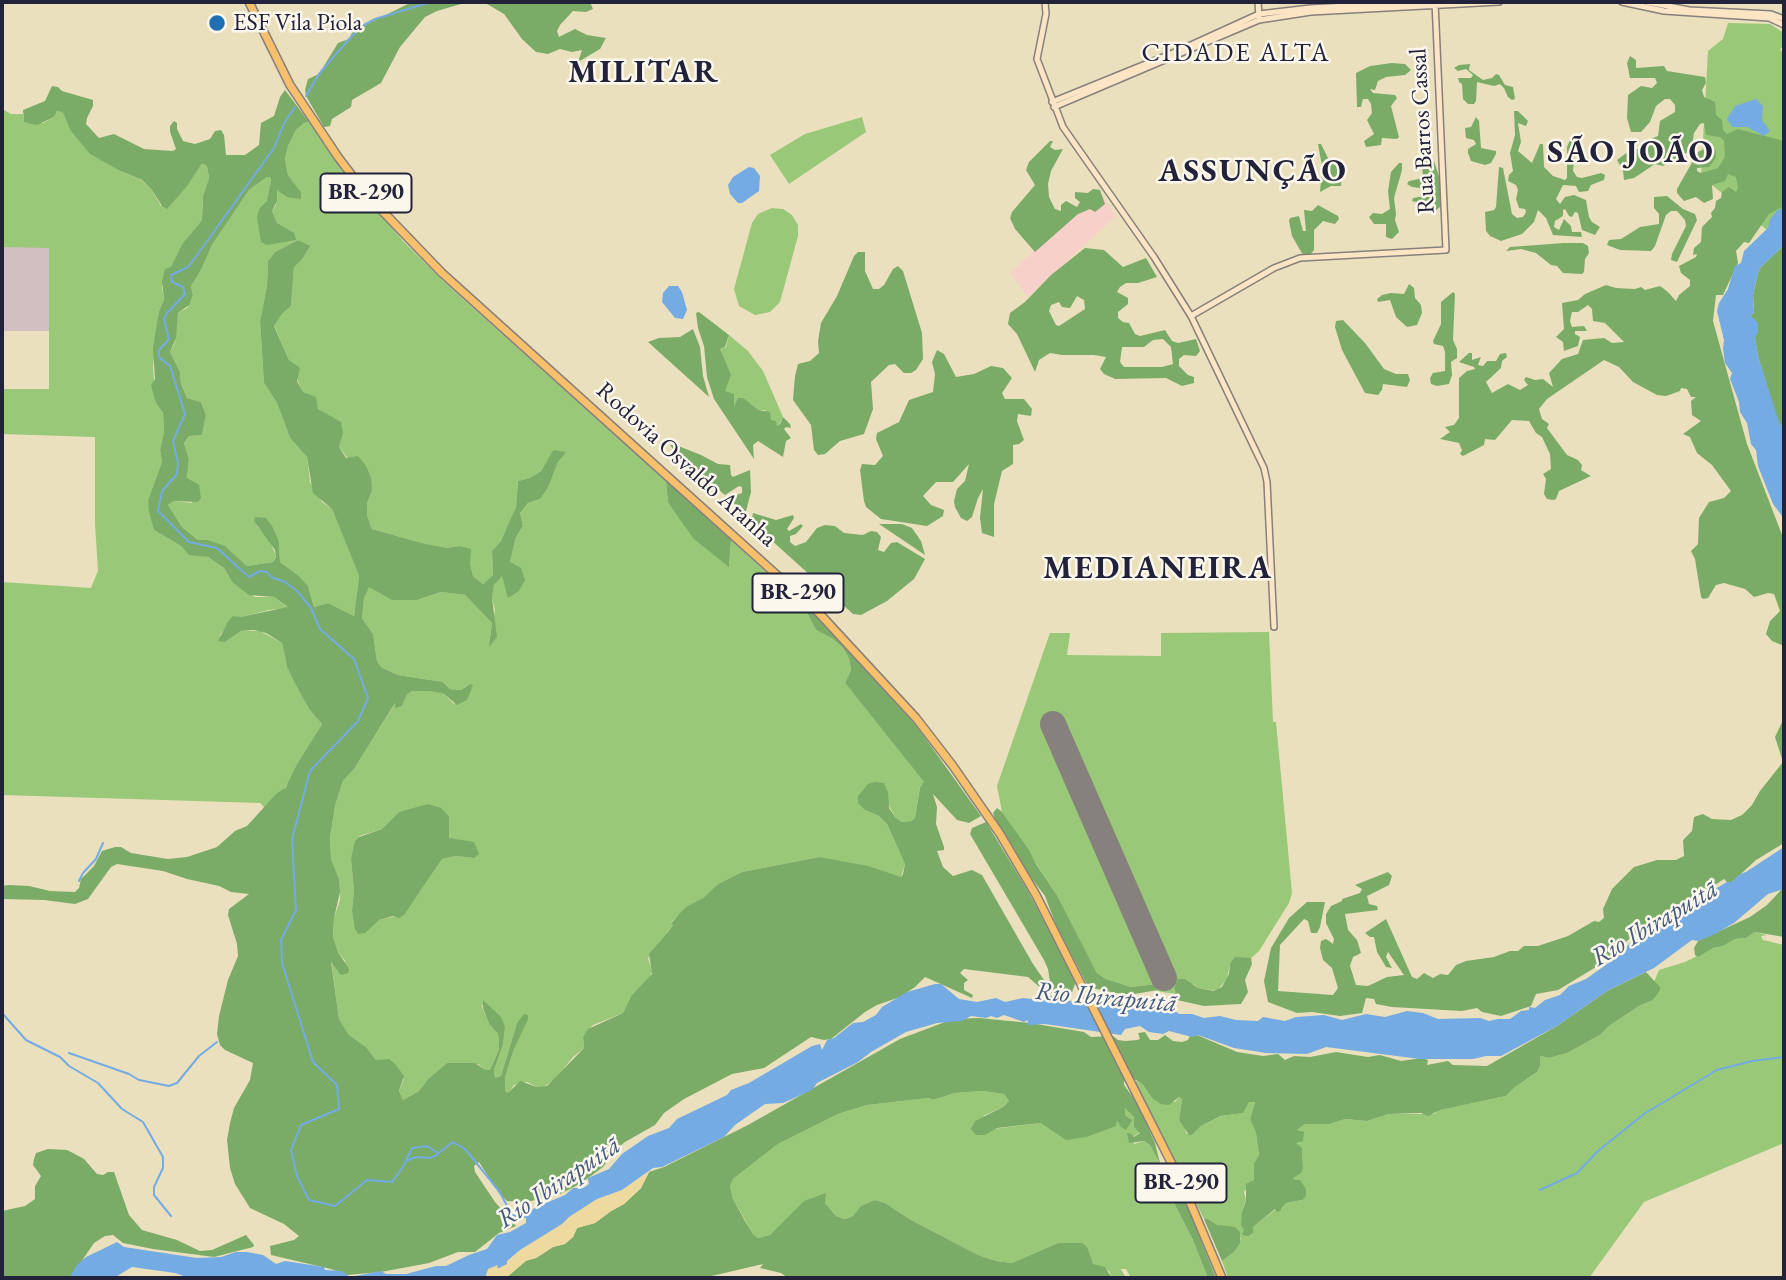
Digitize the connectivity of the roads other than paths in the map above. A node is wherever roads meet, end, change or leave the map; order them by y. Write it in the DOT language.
graph roads {
  1 [pos="249,2"];
  2 [pos="1045,2"];
  3 [pos="1258,2"];
  4 [pos="1422,2"];
  5 [pos="1485,2"];
  6 [pos="1499,2"];
  7 [pos="1622,2"];
  8 [pos="1647,2"];
  9 [pos="1399,5"];
  10 [pos="1434,5"];
  11 [pos="1259,17"];
  12 [pos="1784,19"];
  13 [pos="1784,25"];
  14 [pos="1053,104"];
  15 [pos="1191,316"];
  16 [pos="1274,627"];
  17 [pos="1222,1278"];
  1 -- 17 [label="highway, Rodovia Osvaldo Aranha / BR-290"];
  2 -- 14 [label="street"];
  3 -- 11 [label="street"];
  4 -- 9 [label="street"];
  5 -- 6 [label="street"];
  5 -- 10 [label="street"];
  7 -- 13 [label="street"];
  8 -- 12 [label="street"];
  9 -- 10 [label="street"];
  9 -- 11 [label="street"];
  10 -- 15 [label="street, Rua Barros Cassal"];
  11 -- 14 [label="street"];
  14 -- 15 [label="street"];
  15 -- 16 [label="street"];
}
